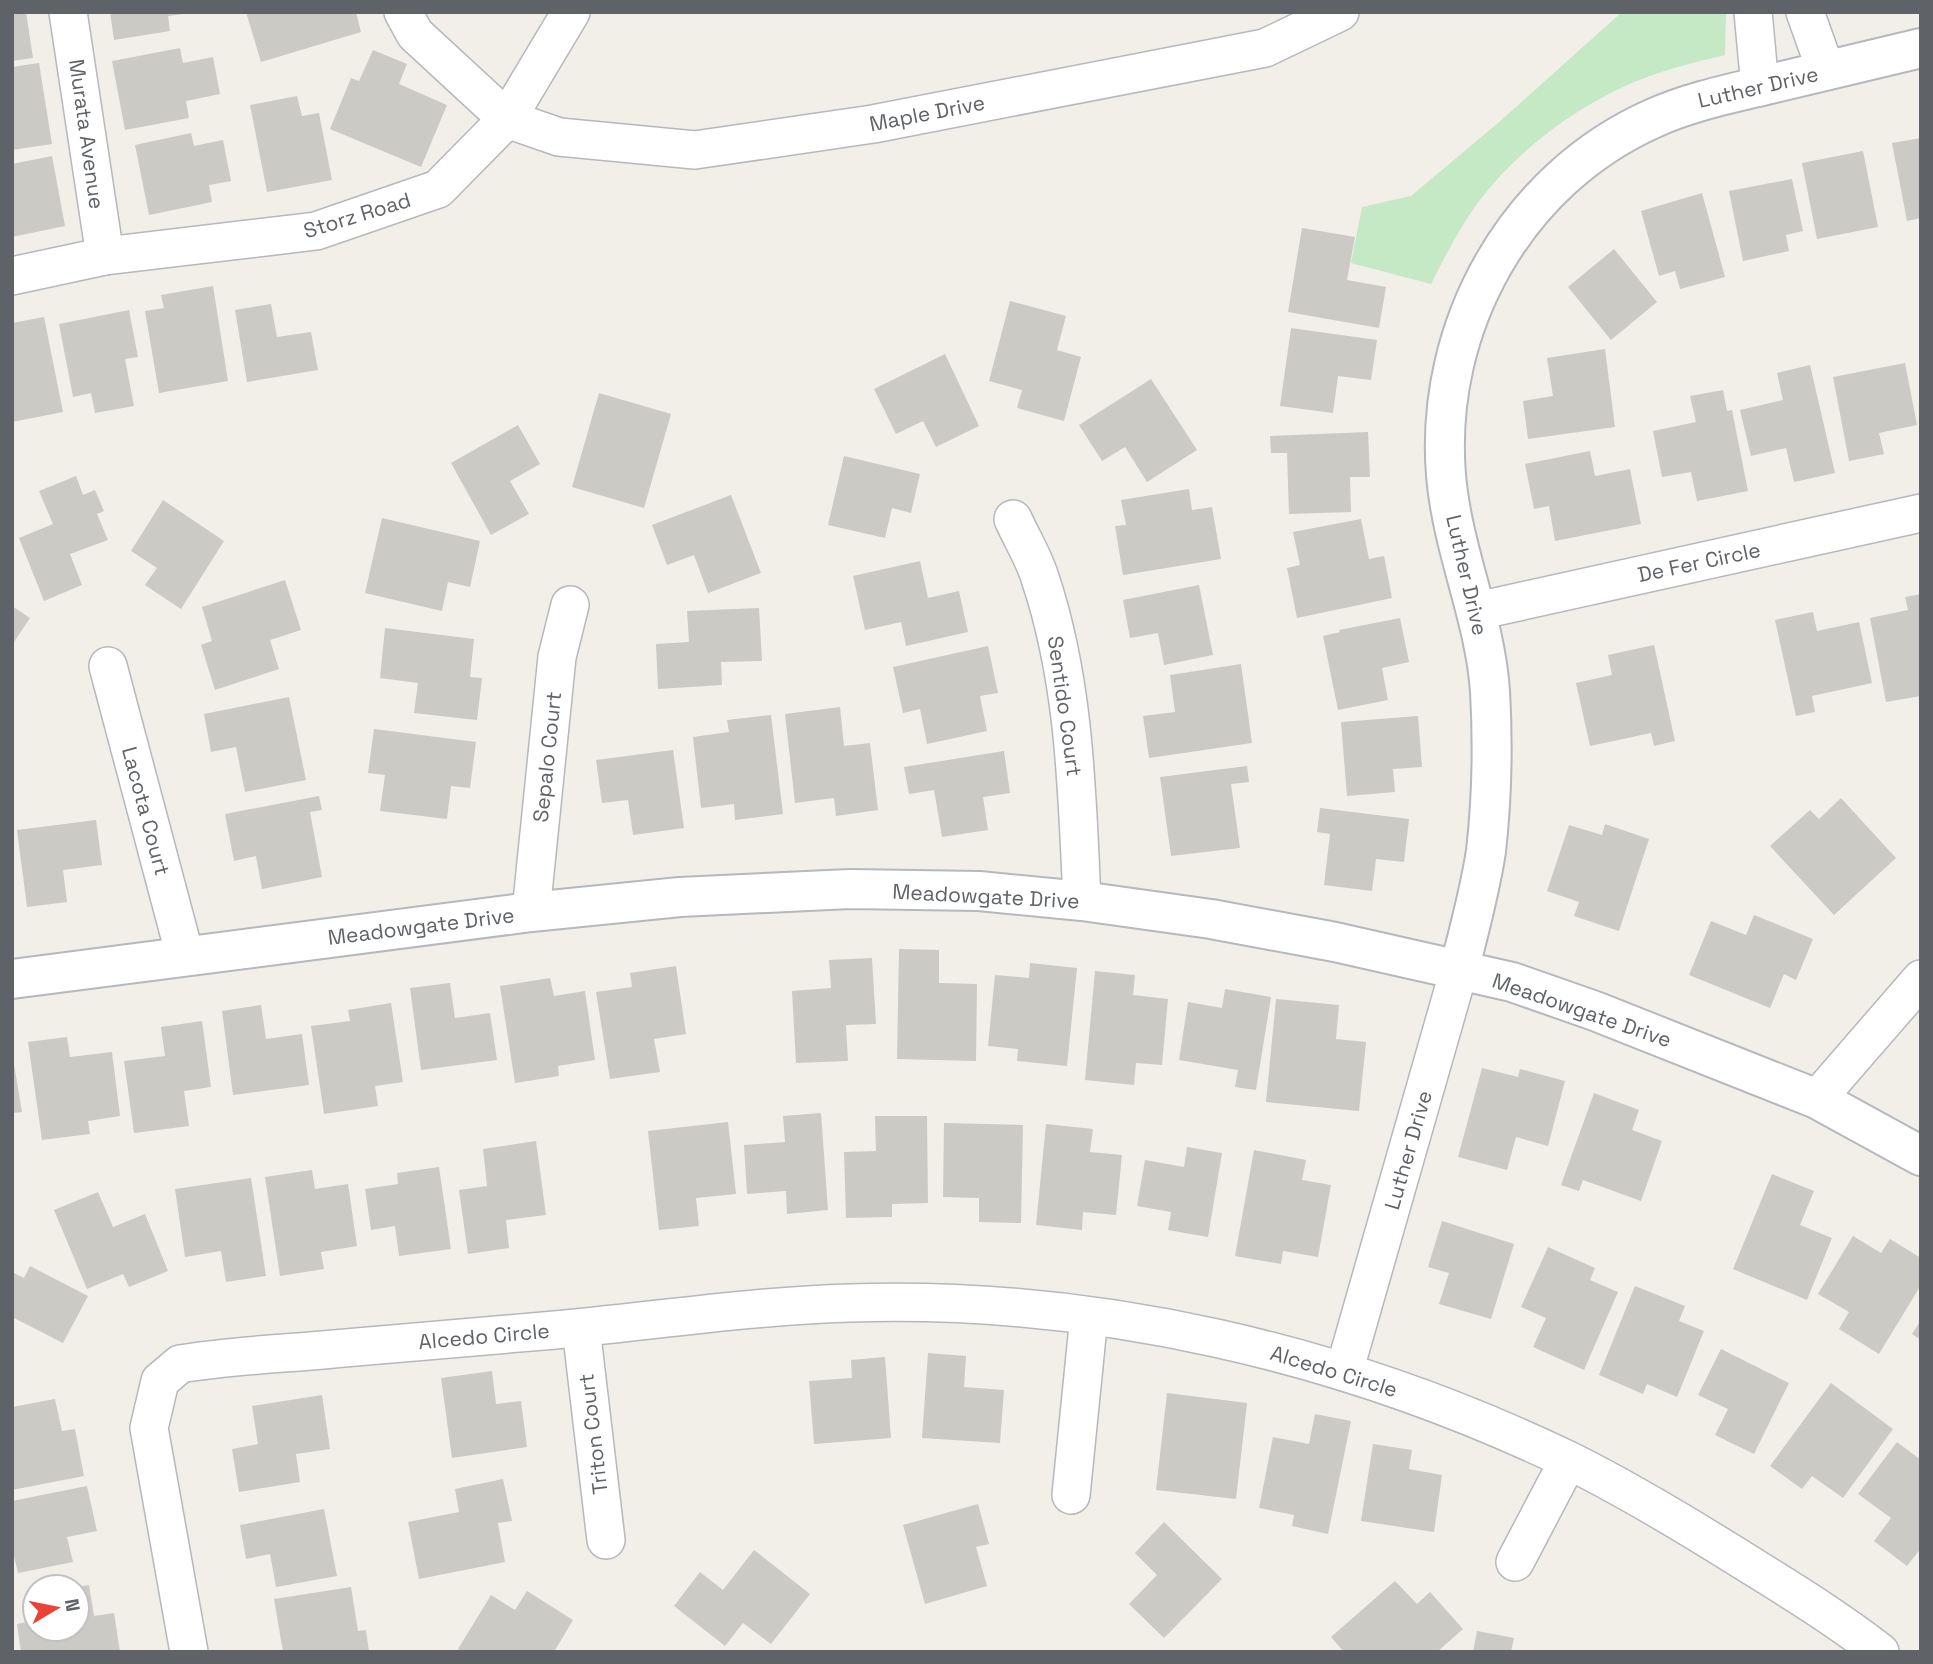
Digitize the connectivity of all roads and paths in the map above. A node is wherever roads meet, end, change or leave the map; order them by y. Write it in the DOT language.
graph roads {
  1 [pos="68,12"];
  2 [pos="403,12"];
  3 [pos="571,12"];
  4 [pos="1340,12"];
  5 [pos="1753,12"];
  6 [pos="1805,12"];
  7 [pos="1921,48"];
  8 [pos="1826,71"];
  9 [pos="1760,87"];
  10 [pos="507,119"];
  11 [pos="105,256"];
  12 [pos="12,276"];
  13 [pos="1921,513"];
  14 [pos="1013,520"];
  15 [pos="570,605"];
  16 [pos="1477,611"];
  17 [pos="108,666"];
  18 [pos="1082,901"];
  19 [pos="531,912"];
  20 [pos="185,956"];
  21 [pos="1459,970"];
  22 [pos="12,979"];
  23 [pos="1921,979"];
  24 [pos="1817,1099"];
  25 [pos="1921,1156"];
  26 [pos="1089,1316"];
  27 [pos="581,1328"];
  28 [pos="1344,1371"];
  29 [pos="1568,1461"];
  30 [pos="1070,1495"];
  31 [pos="606,1540"];
  32 [pos="1515,1562"];
  33 [pos="189,1652"];
  34 [pos="1880,1652"];
  1 -- 11 [label="street, Murata Avenue"];
  2 -- 10 [label="street"];
  3 -- 10 [label="street, Storz Road"];
  4 -- 10 [label="street, Maple Drive"];
  5 -- 9 [label="street"];
  6 -- 8 [label="street"];
  7 -- 8 [label="street, Luther Drive"];
  8 -- 9 [label="street, Luther Drive"];
  9 -- 16 [label="street, Luther Drive"];
  10 -- 11 [label="street, Storz Road"];
  11 -- 12 [label="street, Storz Road"];
  13 -- 16 [label="street, De Fer Circle"];
  14 -- 18 [label="street, Sentido Court"];
  15 -- 19 [label="street, Sepalo Court"];
  16 -- 21 [label="street, Luther Drive"];
  17 -- 20 [label="street, Lacota Court"];
  18 -- 19 [label="street, Meadowgate Drive"];
  18 -- 21 [label="street, Meadowgate Drive"];
  19 -- 20 [label="street, Meadowgate Drive"];
  20 -- 22 [label="street, Meadowgate Drive"];
  21 -- 24 [label="street, Meadowgate Drive"];
  21 -- 28 [label="street, Luther Drive"];
  23 -- 24 [label="street"];
  24 -- 25 [label="street, Meadowgate Drive"];
  26 -- 27 [label="street, Alcedo Circle"];
  26 -- 28 [label="street, Alcedo Circle"];
  26 -- 30 [label="street"];
  27 -- 31 [label="street, Triton Court"];
  27 -- 33 [label="street, Alcedo Circle"];
  28 -- 29 [label="street, Alcedo Circle"];
  29 -- 32 [label="street"];
  29 -- 34 [label="street, Alcedo Circle"];
}
